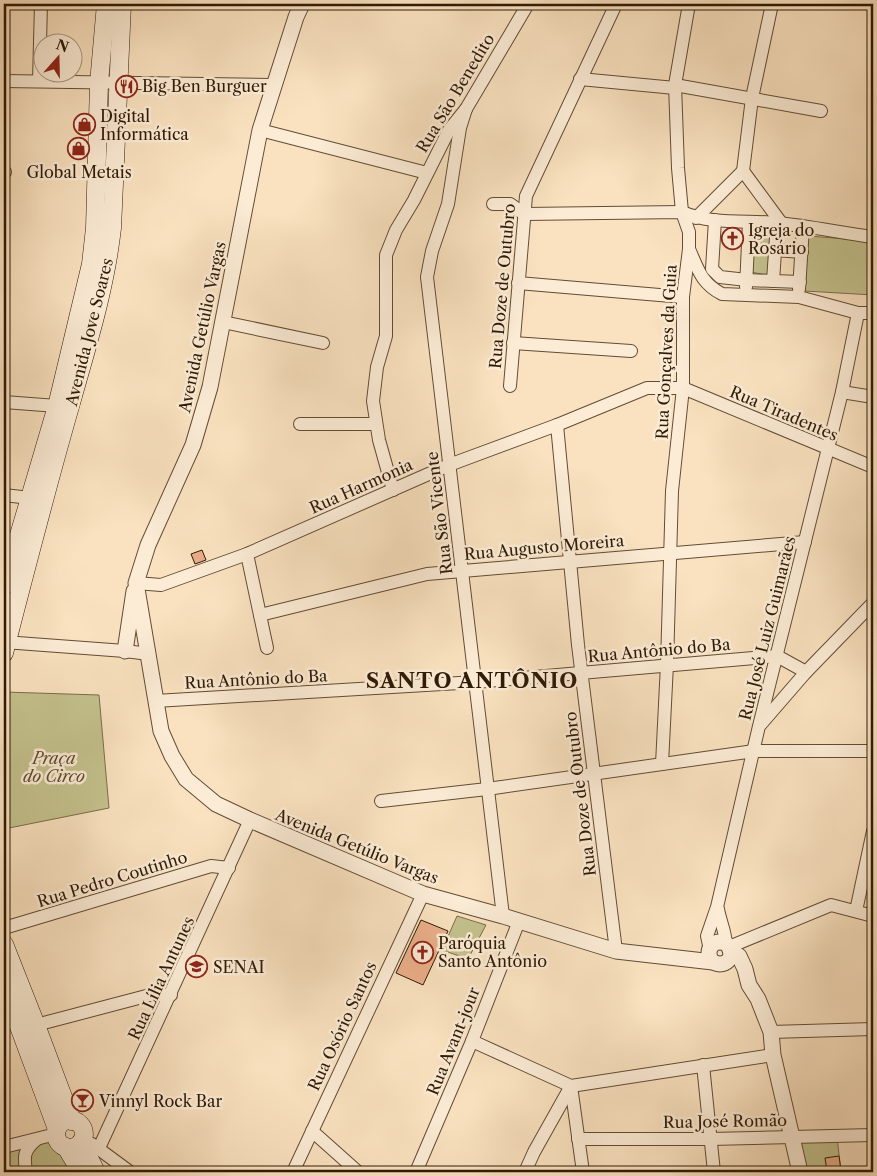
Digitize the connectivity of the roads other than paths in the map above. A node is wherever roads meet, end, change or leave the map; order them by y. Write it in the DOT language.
graph roads {
  1 [pos="41,4"];
  2 [pos="106,4"];
  3 [pos="122,4"];
  4 [pos="302,4"];
  5 [pos="528,4"];
  6 [pos="616,4"];
  7 [pos="689,4"];
  8 [pos="772,4"];
  9 [pos="40,32"];
  10 [pos="580,80"];
  11 [pos="4,81"];
  12 [pos="32,81"];
  13 [pos="69,82"];
  14 [pos="118,82"];
  15 [pos="99,83"];
  16 [pos="273,85"];
  17 [pos="675,86"];
  18 [pos="752,98"];
  19 [pos="466,109"];
  20 [pos="821,111"];
  21 [pos="260,130"];
  22 [pos="744,171"];
  23 [pos="427,173"];
  24 [pos="493,204"];
  25 [pos="682,212"];
  26 [pos="524,214"];
  27 [pos="696,218"];
  28 [pos="715,220"];
  29 [pos="749,222"];
  30 [pos="780,223"];
  31 [pos="803,227"];
  32 [pos="873,237"];
  33 [pos="689,249"];
  34 [pos="775,250"];
  35 [pos="802,252"];
  36 [pos="747,280"];
  37 [pos="773,281"];
  38 [pos="800,282"];
  39 [pos="518,283"];
  40 [pos="746,295"];
  41 [pos="683,297"];
  42 [pos="798,297"];
  43 [pos="858,313"];
  44 [pos="873,313"];
  45 [pos="223,322"];
  46 [pos="322,343"];
  47 [pos="513,343"];
  48 [pos="631,351"];
  49 [pos="510,386"];
  50 [pos="683,388"];
  51 [pos="842,392"];
  52 [pos="873,397"];
  53 [pos="4,402"];
  54 [pos="57,406"];
  55 [pos="300,424"];
  56 [pos="376,424"];
  57 [pos="557,425"];
  58 [pos="827,449"];
  59 [pos="449,465"];
  60 [pos="873,467"];
  61 [pos="393,490"];
  62 [pos="4,495"];
  63 [pos="30,498"];
  64 [pos="805,542"];
  65 [pos="669,553"];
  66 [pos="247,554"];
  67 [pos="570,561"];
  68 [pos="462,570"];
  69 [pos="136,583"];
  70 [pos="4,586"];
  71 [pos="873,604"];
  72 [pos="260,615"];
  73 [pos="5,646"];
  74 [pos="267,648"];
  75 [pos="125,651"];
  76 [pos="149,654"];
  77 [pos="777,656"];
  78 [pos="667,664"];
  79 [pos="806,672"];
  80 [pos="582,673"];
  81 [pos="476,682"];
  82 [pos="155,701"];
  83 [pos="759,726"];
  84 [pos="754,751"];
  85 [pos="873,752"];
  86 [pos="662,764"];
  87 [pos="594,774"];
  88 [pos="487,789"];
  89 [pos="381,800"];
  90 [pos="250,820"];
  91 [pos="873,831"];
  92 [pos="229,868"];
  93 [pos="423,894"];
  94 [pos="717,907"];
  95 [pos="856,911"];
  96 [pos="503,916"];
  97 [pos="873,916"];
  98 [pos="519,921"];
  99 [pos="4,928"];
  100 [pos="4,944"];
  101 [pos="728,947"];
  102 [pos="616,951"];
  103 [pos="715,958"];
  104 [pos="749,985"];
  105 [pos="4,986"];
  106 [pos="171,996"];
  107 [pos="36,1025"];
  108 [pos="873,1030"];
  109 [pos="771,1032"];
  110 [pos="472,1041"];
  111 [pos="773,1055"];
  112 [pos="703,1065"];
  113 [pos="571,1086"];
  114 [pos="312,1131"];
  115 [pos="69,1135"];
  116 [pos="873,1135"];
  117 [pos="792,1136"];
  118 [pos="710,1138"];
  119 [pos="578,1139"];
  120 [pos="36,1140"];
  121 [pos="4,1147"];
  122 [pos="99,1148"];
  123 [pos="26,1172"];
  124 [pos="81,1172"];
  125 [pos="96,1172"];
  126 [pos="130,1172"];
  127 [pos="293,1172"];
  128 [pos="358,1172"];
  129 [pos="416,1172"];
  130 [pos="525,1172"];
  131 [pos="583,1172"];
  132 [pos="714,1172"];
  133 [pos="800,1172"];
  1 -- 9 [label="street"];
  2 -- 15 [label="main road, Avenida Jove Soares"];
  3 -- 14 [label="main road, Avenida Jove Soares"];
  4 -- 16 [label="street, Avenida Getúlio Vargas"];
  5 -- 19 [label="street, Rua São Benedito"];
  6 -- 10 [label="street, Rua Doze de Outubro"];
  7 -- 17 [label="street, Rua Gonçalves da Guia"];
  8 -- 18 [label="street"];
  10 -- 17 [label="street"];
  10 -- 26 [label="street, Rua Doze de Outubro"];
  11 -- 12 [label="street"];
  13 -- 15 [label="street"];
  14 -- 15 [label="street"];
  14 -- 16 [label="street"];
  14 -- 73 [label="main road, Avenida Jove Soares"];
  15 -- 54 [label="main road, Avenida Jove Soares"];
  16 -- 21 [label="street, Avenida Getúlio Vargas"];
  17 -- 18 [label="street"];
  17 -- 25 [label="street, Rua Gonçalves da Guia"];
  18 -- 20 [label="street"];
  18 -- 22 [label="street"];
  19 -- 23 [label="street, Rua São Benedito"];
  19 -- 59 [label="street, Rua São Vicente"];
  21 -- 23 [label="street"];
  21 -- 45 [label="street, Avenida Getúlio Vargas"];
  22 -- 27 [label="street"];
  22 -- 30 [label="street"];
  23 -- 56 [label="street, Rua São Benedito"];
  24 -- 26 [label="street"];
  25 -- 26 [label="street"];
  25 -- 27 [label="street"];
  25 -- 33 [label="street, Rua Gonçalves da Guia"];
  26 -- 39 [label="street, Rua Doze de Outubro"];
  27 -- 28 [label="street"];
  28 -- 29 [label="street"];
  28 -- 36 [label="street"];
  29 -- 30 [label="street"];
  29 -- 36 [label="street"];
  30 -- 31 [label="street"];
  30 -- 34 [label="street"];
  31 -- 32 [label="street"];
  31 -- 35 [label="street"];
  33 -- 40 [label="street"];
  33 -- 41 [label="street, Rua Gonçalves da Guia"];
  34 -- 35 [label="street"];
  34 -- 37 [label="street"];
  35 -- 38 [label="street"];
  36 -- 37 [label="street"];
  36 -- 40 [label="street"];
  37 -- 38 [label="street"];
  38 -- 42 [label="street"];
  39 -- 41 [label="street"];
  39 -- 47 [label="street, Rua Doze de Outubro"];
  40 -- 42 [label="street"];
  41 -- 50 [label="street, Rua Gonçalves da Guia"];
  42 -- 43 [label="street"];
  43 -- 44 [label="street"];
  43 -- 51 [label="street, Rua José Luiz Guimarães"];
  45 -- 46 [label="street"];
  45 -- 69 [label="street, Avenida Getúlio Vargas"];
  47 -- 48 [label="street"];
  47 -- 49 [label="street, Rua Doze de Outubro"];
  50 -- 57 [label="street, Rua Harmonia"];
  50 -- 58 [label="street, Rua Tiradentes"];
  50 -- 65 [label="street, Rua Gonçalves da Guia"];
  51 -- 52 [label="street"];
  51 -- 58 [label="street, Rua José Luiz Guimarães"];
  53 -- 54 [label="street"];
  54 -- 63 [label="main road, Avenida Jove Soares"];
  55 -- 56 [label="street"];
  56 -- 61 [label="street, Rua São Benedito"];
  57 -- 59 [label="street, Rua Harmonia"];
  57 -- 67 [label="street, Rua Doze de Outubro"];
  58 -- 60 [label="street, Rua Tiradentes"];
  58 -- 64 [label="street, Rua José Luiz Guimarães"];
  59 -- 61 [label="street, Rua Harmonia"];
  59 -- 68 [label="street, Rua São Vicente"];
  61 -- 66 [label="street, Rua Harmonia"];
  62 -- 63 [label="street"];
  63 -- 70 [label="main road, Avenida Jove Soares"];
  64 -- 65 [label="street, Rua Augusto Moreira"];
  64 -- 77 [label="street, Rua José Luiz Guimarães"];
  65 -- 67 [label="street, Rua Augusto Moreira"];
  65 -- 78 [label="street, Rua Gonçalves da Guia"];
  66 -- 69 [label="street, Rua Harmonia"];
  66 -- 72 [label="street"];
  67 -- 68 [label="street, Rua Augusto Moreira"];
  67 -- 80 [label="street, Rua Doze de Outubro"];
  68 -- 72 [label="street, Rua Augusto Moreira"];
  68 -- 81 [label="street, Rua São Vicente"];
  69 -- 75 [label="street"];
  69 -- 76 [label="street, Avenida Getúlio Vargas"];
  71 -- 79 [label="street"];
  72 -- 74 [label="street"];
  73 -- 75 [label="street"];
  75 -- 76 [label="street"];
  76 -- 82 [label="street, Avenida Getúlio Vargas"];
  77 -- 78 [label="street, Rua Antônio do Ba"];
  77 -- 79 [label="street"];
  77 -- 83 [label="street, Rua José Luiz Guimarães"];
  78 -- 80 [label="street, Rua Antônio do Ba"];
  78 -- 86 [label="street, Rua Gonçalves da Guia"];
  79 -- 83 [label="street"];
  80 -- 81 [label="street, Rua Antônio do Ba"];
  80 -- 87 [label="street, Rua Doze de Outubro"];
  81 -- 82 [label="street, Rua Antônio do Ba"];
  81 -- 88 [label="street, Rua São Vicente"];
  82 -- 90 [label="street, Avenida Getúlio Vargas"];
  83 -- 84 [label="street, Rua José Luiz Guimarães"];
  84 -- 85 [label="street"];
  84 -- 86 [label="street"];
  84 -- 94 [label="street, Rua José Luiz Guimarães"];
  86 -- 87 [label="street"];
  87 -- 88 [label="street"];
  87 -- 102 [label="street, Rua Doze de Outubro"];
  88 -- 89 [label="street"];
  88 -- 96 [label="street, Rua São Vicente"];
  90 -- 92 [label="street, Rua Lília Antunes"];
  90 -- 93 [label="street, Avenida Getúlio Vargas"];
  91 -- 95 [label="street"];
  92 -- 99 [label="street, Rua Pedro Coutinho"];
  92 -- 106 [label="street, Rua Lília Antunes"];
  93 -- 96 [label="street, Avenida Getúlio Vargas"];
  93 -- 114 [label="street, Rua Osório Santos"];
  94 -- 101 [label="street"];
  94 -- 103 [label="street, Rua José Luiz Guimarães"];
  95 -- 97 [label="street"];
  95 -- 101 [label="street"];
  96 -- 98 [label="street, Avenida Getúlio Vargas"];
  98 -- 102 [label="street, Avenida Getúlio Vargas"];
  98 -- 110 [label="street, Rua Avant-jour"];
  100 -- 107 [label="main road"];
  101 -- 103 [label="street"];
  101 -- 104 [label="street"];
  102 -- 103 [label="street, Avenida Getúlio Vargas"];
  103 -- 104 [label="street"];
  104 -- 109 [label="street"];
  105 -- 115 [label="main road"];
  106 -- 107 [label="street"];
  106 -- 122 [label="street, Rua Lília Antunes"];
  107 -- 115 [label="main road"];
  108 -- 109 [label="street"];
  109 -- 111 [label="street"];
  110 -- 113 [label="street"];
  110 -- 129 [label="street, Rua Avant-jour"];
  111 -- 112 [label="street"];
  111 -- 117 [label="street"];
  112 -- 113 [label="street"];
  112 -- 118 [label="street"];
  113 -- 119 [label="street"];
  113 -- 130 [label="street"];
  114 -- 127 [label="street, Rua Osório Santos"];
  114 -- 128 [label="street"];
  115 -- 120 [label="street"];
  115 -- 122 [label="street"];
  115 -- 124 [label="main road"];
  115 -- 125 [label="main road"];
  116 -- 117 [label="street, Rua José Romão"];
  117 -- 118 [label="street, Rua José Romão"];
  117 -- 133 [label="street"];
  118 -- 119 [label="street, Rua José Romão"];
  118 -- 132 [label="street"];
  119 -- 131 [label="street"];
  120 -- 121 [label="street"];
  120 -- 123 [label="street"];
  122 -- 126 [label="street"];
}
